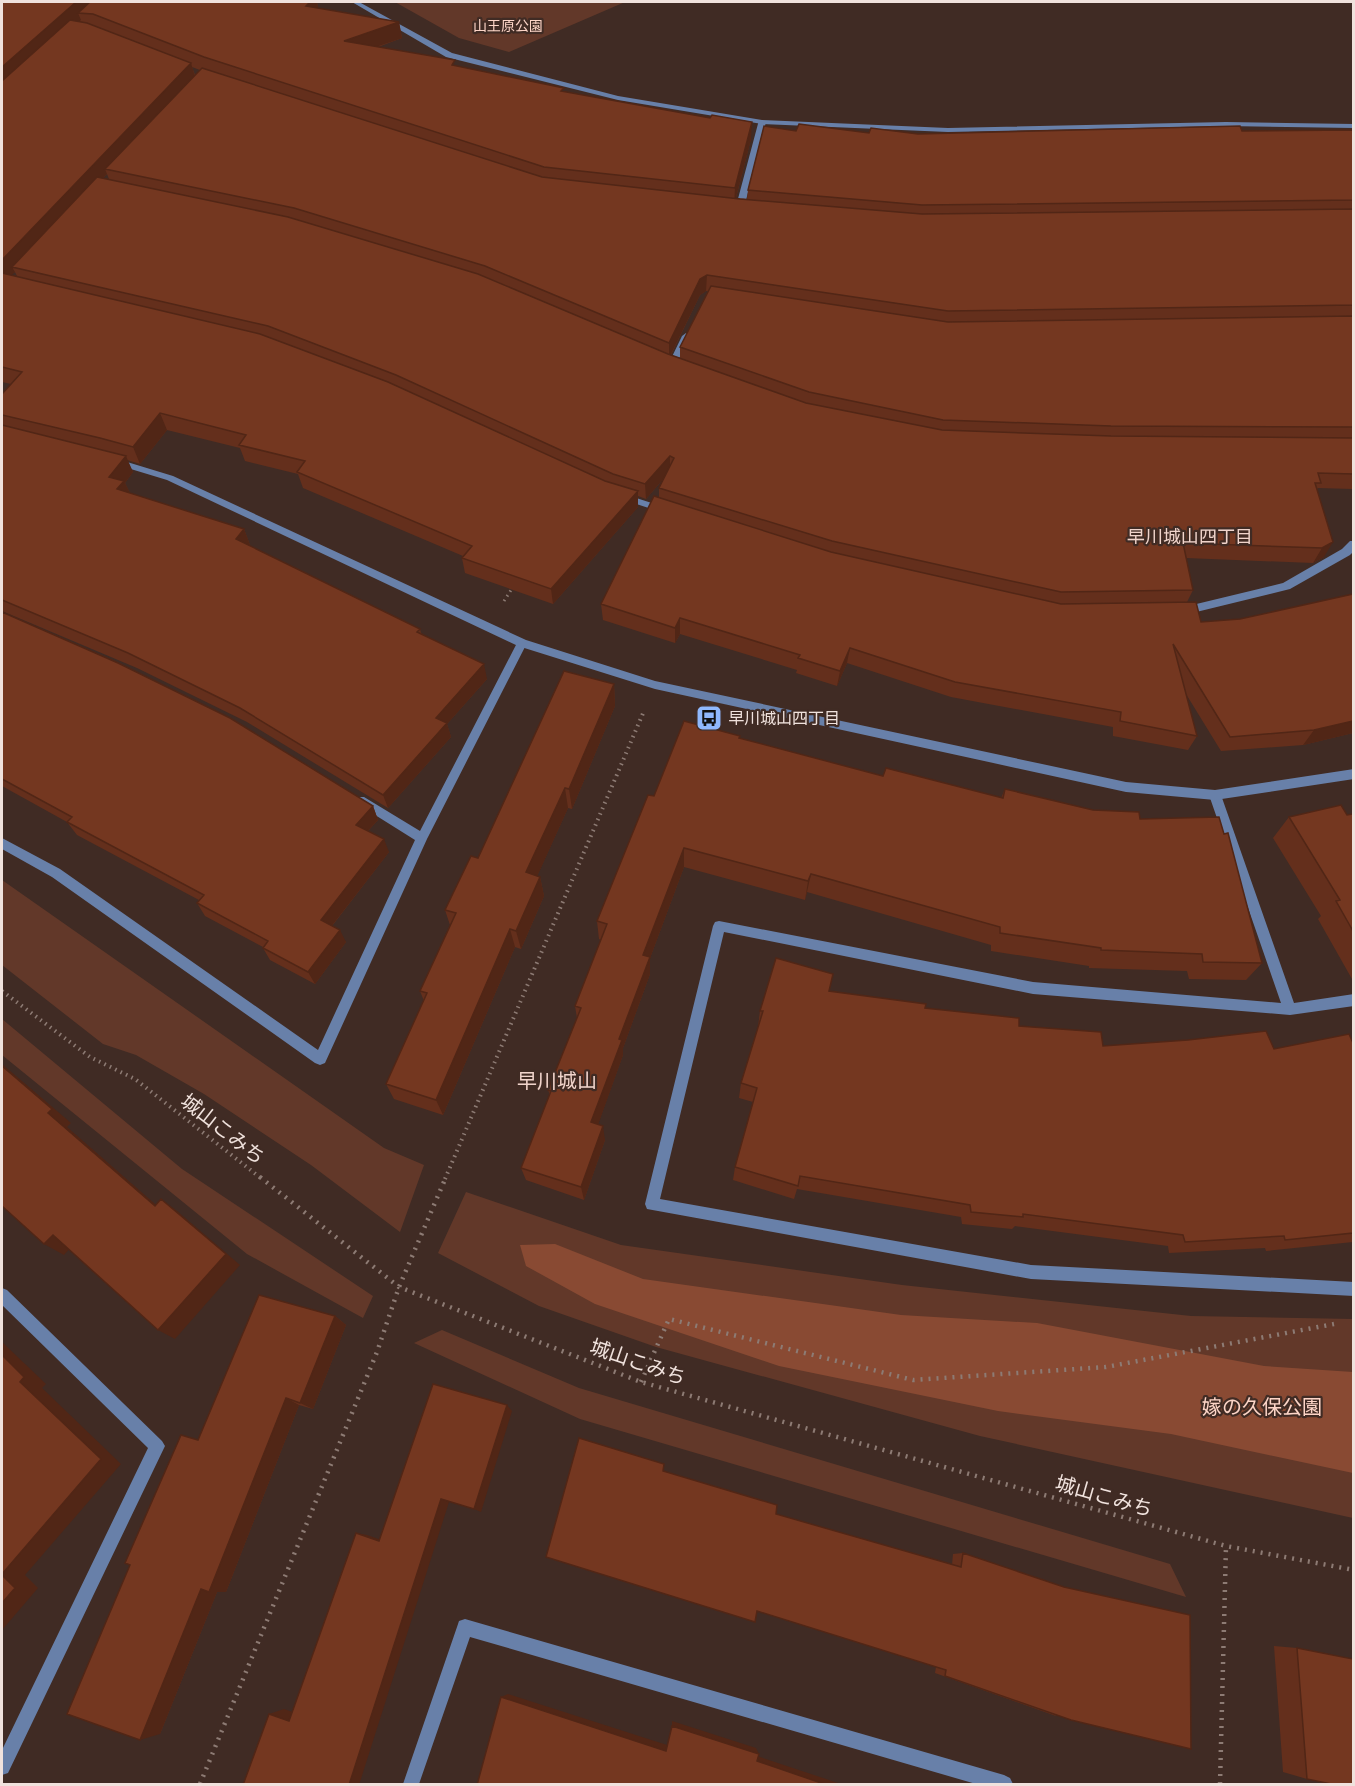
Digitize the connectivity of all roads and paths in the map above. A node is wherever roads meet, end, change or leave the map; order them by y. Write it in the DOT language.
graph roads {
  1 [pos="355,2"];
  2 [pos="762,122"];
  3 [pos="1353,126"];
  4 [pos="728,209"];
  5 [pos="740,210"];
  6 [pos="752,211"];
  7 [pos="692,326"];
  8 [pos="660,361"];
  9 [pos="672,366"];
  10 [pos="683,369"];
  11 [pos="108,459"];
  12 [pos="610,493"];
  13 [pos="675,513"];
  14 [pos="1353,544"];
  15 [pos="519,578"];
  16 [pos="1177,612"];
  17 [pos="487,627"];
  18 [pos="522,643"];
  19 [pos="644,711"];
  20 [pos="1353,774"];
  21 [pos="352,795"];
  22 [pos="1215,795"];
  23 [pos="422,838"];
  24 [pos="2,843"];
  25 [pos="2,990"];
  26 [pos="1353,1000"];
  27 [pos="1290,1009"];
  28 [pos="399,1287"];
  29 [pos="1350,1289"];
  30 [pos="2,1295"];
  31 [pos="641,1382"];
  32 [pos="1226,1546"];
  33 [pos="1353,1570"];
  34 [pos="2,1767"];
  35 [pos="200,1785"];
  36 [pos="411,1785"];
  37 [pos="1004,1785"];
  38 [pos="1220,1785"];
  1 -- 2 [label="street"];
  2 -- 3 [label="street"];
  2 -- 5 [label="street"];
  4 -- 5 [label="street"];
  5 -- 6 [label="street"];
  7 -- 9 [label="street"];
  8 -- 9 [label="street"];
  9 -- 10 [label="street"];
  11 -- 17 [label="street"];
  12 -- 13 [label="street"];
  14 -- 16 [label="street"];
  15 -- 17 [label="path"];
  17 -- 18 [label="street"];
  18 -- 22 [label="street"];
  18 -- 23 [label="street"];
  19 -- 28 [label="path"];
  20 -- 22 [label="street"];
  21 -- 23 [label="street"];
  22 -- 27 [label="street"];
  23 -- 24 [label="street"];
  25 -- 28 [label="path, 城山こみち"];
  26 -- 27 [label="street"];
  27 -- 29 [label="street"];
  28 -- 31 [label="path, 城山こみち"];
  28 -- 35 [label="path"];
  29 -- 31 [label="path"];
  30 -- 34 [label="street"];
  31 -- 32 [label="path, 城山こみち"];
  32 -- 33 [label="path, 城山こみち"];
  32 -- 38 [label="path"];
  36 -- 37 [label="street"];
}
